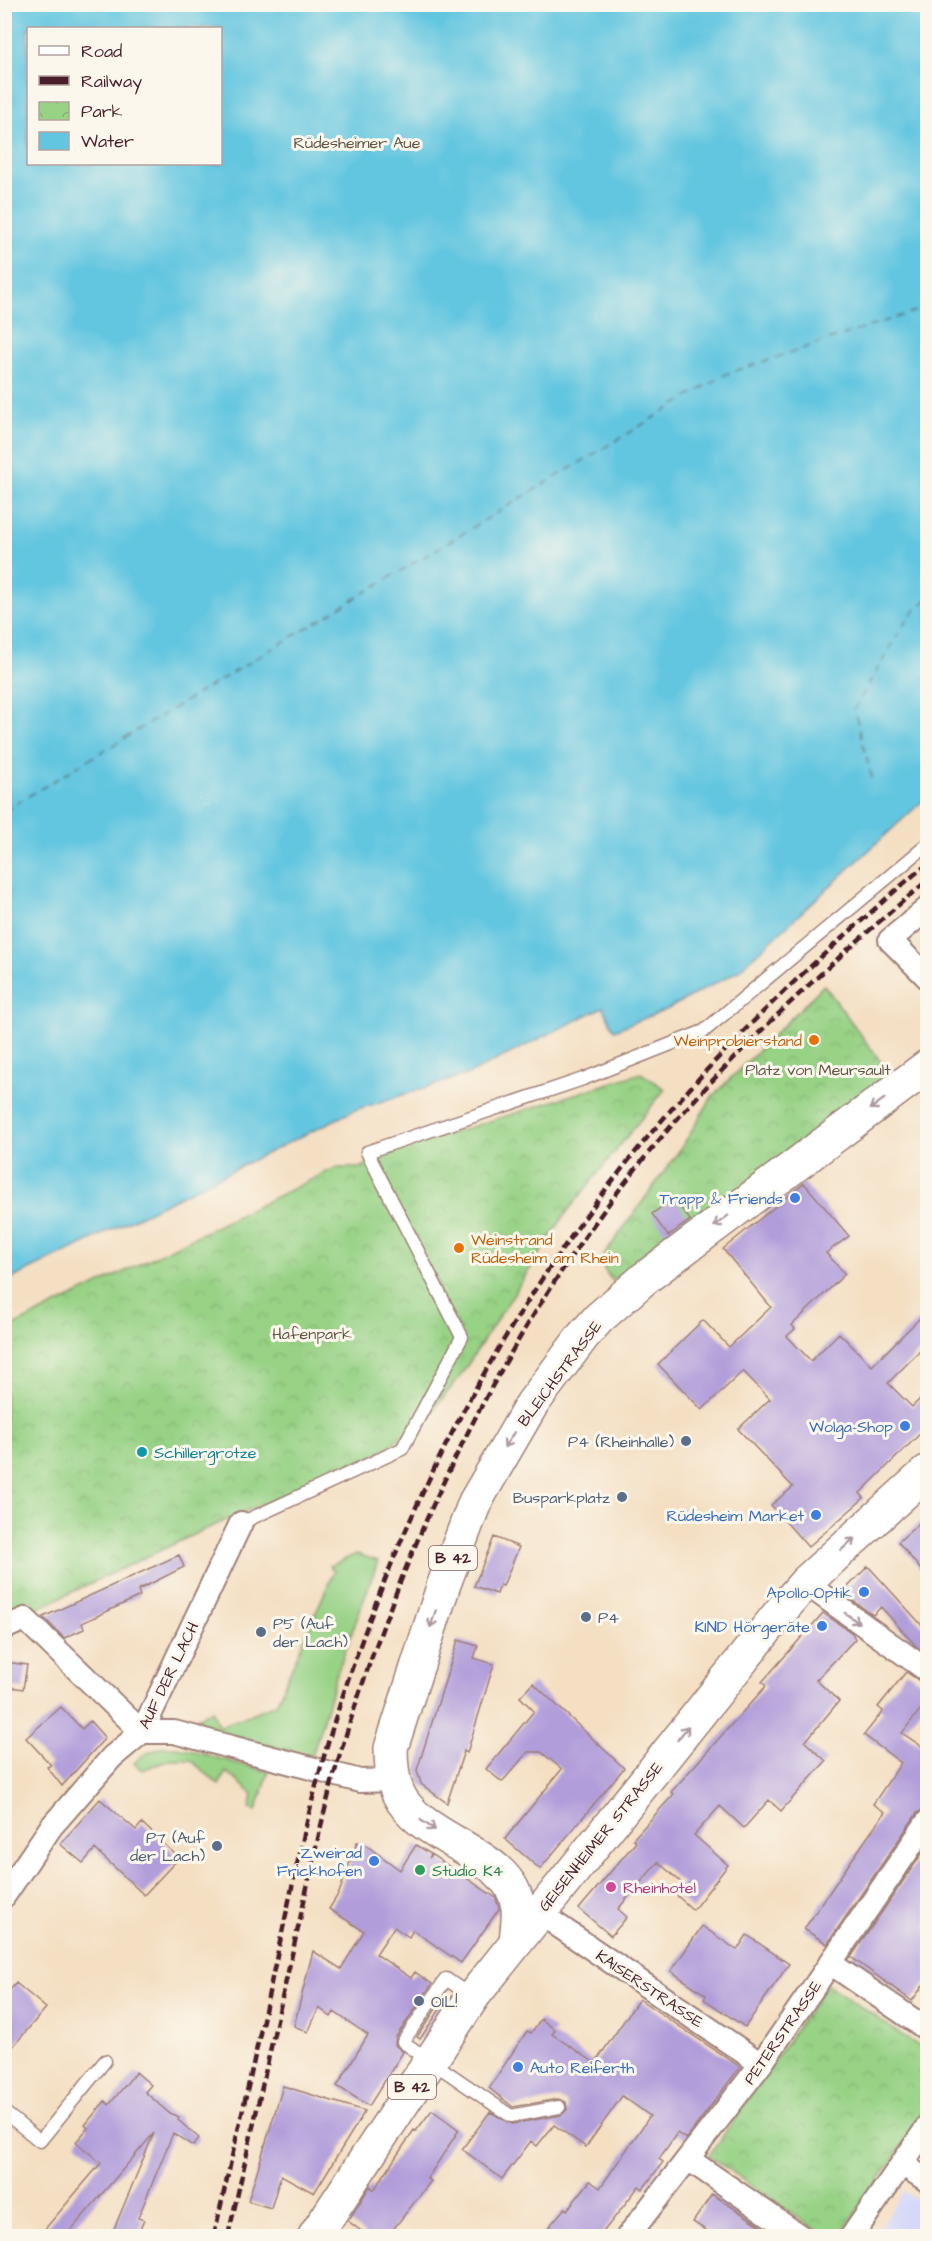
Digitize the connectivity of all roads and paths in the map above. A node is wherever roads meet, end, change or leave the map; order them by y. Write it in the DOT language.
graph roads {
  1 [pos="927,844"];
  2 [pos="927,908"];
  3 [pos="927,978"];
  4 [pos="926,1068"];
  5 [pos="927,1471"];
  6 [pos="241,1523"];
  7 [pos="805,1583"];
  8 [pos="4,1628"];
  9 [pos="927,1671"];
  10 [pos="142,1732"];
  11 [pos="394,1780"];
  12 [pos="927,1821"];
  13 [pos="576,1866"];
  14 [pos="504,1877"];
  15 [pos="4,1896"];
  16 [pos="538,1912"];
  17 [pos="516,1941"];
  18 [pos="830,1963"];
  19 [pos="927,2030"];
  20 [pos="430,2060"];
  21 [pos="105,2061"];
  22 [pos="761,2064"];
  23 [pos="559,2107"];
  24 [pos="4,2112"];
  25 [pos="927,2126"];
  26 [pos="688,2159"];
  27 [pos="902,2164"];
  28 [pos="927,2181"];
  29 [pos="325,2233"];
  30 [pos="628,2236"];
  31 [pos="800,2236"];
  32 [pos="852,2236"];
  1 -- 6 [label="lane"];
  2 -- 3 [label="street"];
  4 -- 11 [label="main road, BLEICHSTRASSE / B 42, one-way"];
  7 -- 5 [label="main road, GEISENHEIMER STRASSE / B 42, one-way"];
  6 -- 10 [label="street, AUF DER LACH"];
  7 -- 9 [label="street, one-way"];
  13 -- 7 [label="main road, GEISENHEIMER STRASSE / B 42, one-way"];
  8 -- 10 [label="street"];
  10 -- 11 [label="street"];
  10 -- 15 [label="street, AUF DER LACH"];
  11 -- 14 [label="main road, B 42, one-way"];
  12 -- 18 [label="street, PETERSTRASSE"];
  13 -- 14 [label="main road, B 42"];
  13 -- 16 [label="main road, GEISENHEIMER STRASSE / B 42"];
  14 -- 17 [label="main road"];
  16 -- 17 [label="main road, GEISENHEIMER STRASSE / B 42"];
  16 -- 22 [label="street, KAISERSTRASSE"];
  17 -- 20 [label="main road, GEISENHEIMER STRASSE / B 42"];
  18 -- 19 [label="street"];
  18 -- 22 [label="street, PETERSTRASSE"];
  20 -- 23 [label="lane"];
  20 -- 29 [label="main road, GEISENHEIMER STRASSE / B 42"];
  21 -- 24 [label="lane"];
  22 -- 26 [label="street, PETERSTRASSE"];
  25 -- 27 [label="street"];
  26 -- 30 [label="street, PETERSTRASSE"];
  26 -- 31 [label="street"];
  27 -- 28 [label="street"];
  27 -- 32 [label="street"];
}
